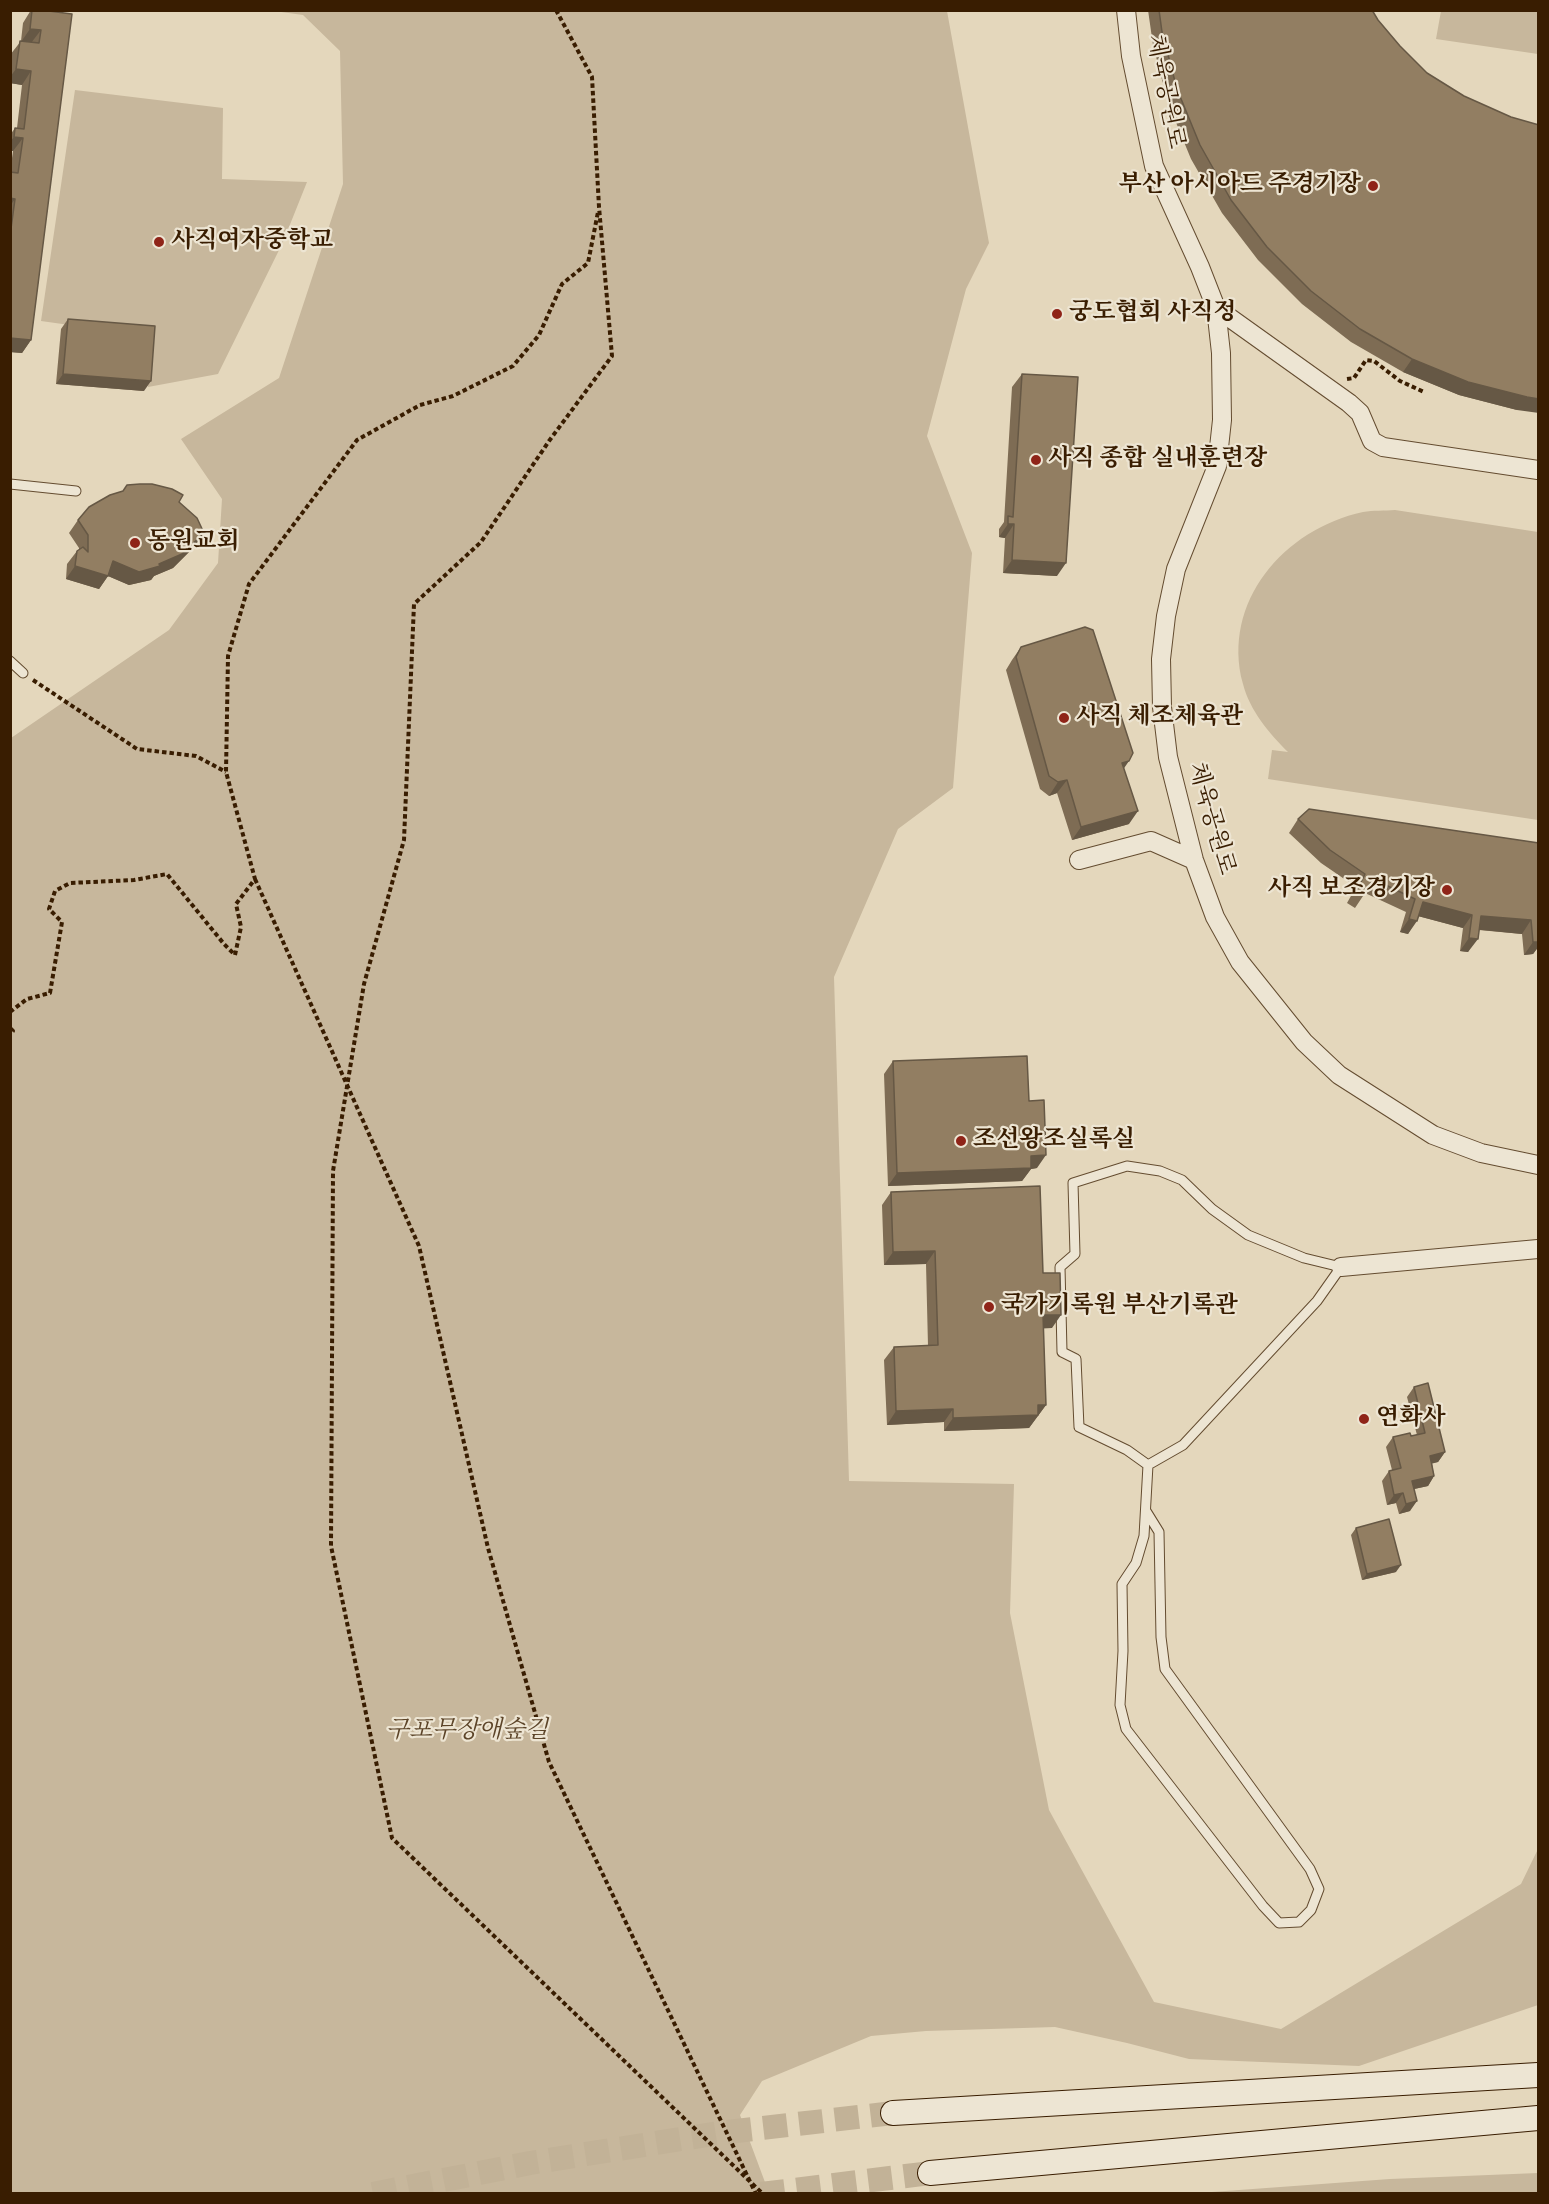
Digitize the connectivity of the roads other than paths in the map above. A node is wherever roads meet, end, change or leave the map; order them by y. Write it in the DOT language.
graph roads {
  1 [pos="1126,10"];
  2 [pos="1216,308"];
  3 [pos="1539,470"];
  4 [pos="10,484"];
  5 [pos="76,491"];
  6 [pos="10,661"];
  7 [pos="22,673"];
  8 [pos="1079,860"];
  9 [pos="1194,860"];
  10 [pos="1539,1164"];
  11 [pos="1539,1249"];
  12 [pos="1341,1268"];
  13 [pos="1148,1465"];
  14 [pos="1146,1511"];
  15 [pos="1539,2075"];
  16 [pos="893,2114"];
  17 [pos="1539,2118"];
  18 [pos="930,2173"];
  1 -- 2 [label="street, 체육공원로"];
  2 -- 3 [label="street"];
  2 -- 9 [label="street, 체육공원로"];
  4 -- 5 [label="lane"];
  6 -- 7 [label="lane"];
  8 -- 9 [label="street"];
  9 -- 10 [label="street, 체육공원로"];
  11 -- 12 [label="street"];
  12 -- 13 [label="lane"];
  12 -- 13 [label="lane"];
  13 -- 14 [label="lane"];
  14 -- 14 [label="lane"];
  15 -- 16 [label="main road"];
  17 -- 18 [label="main road"];
}
